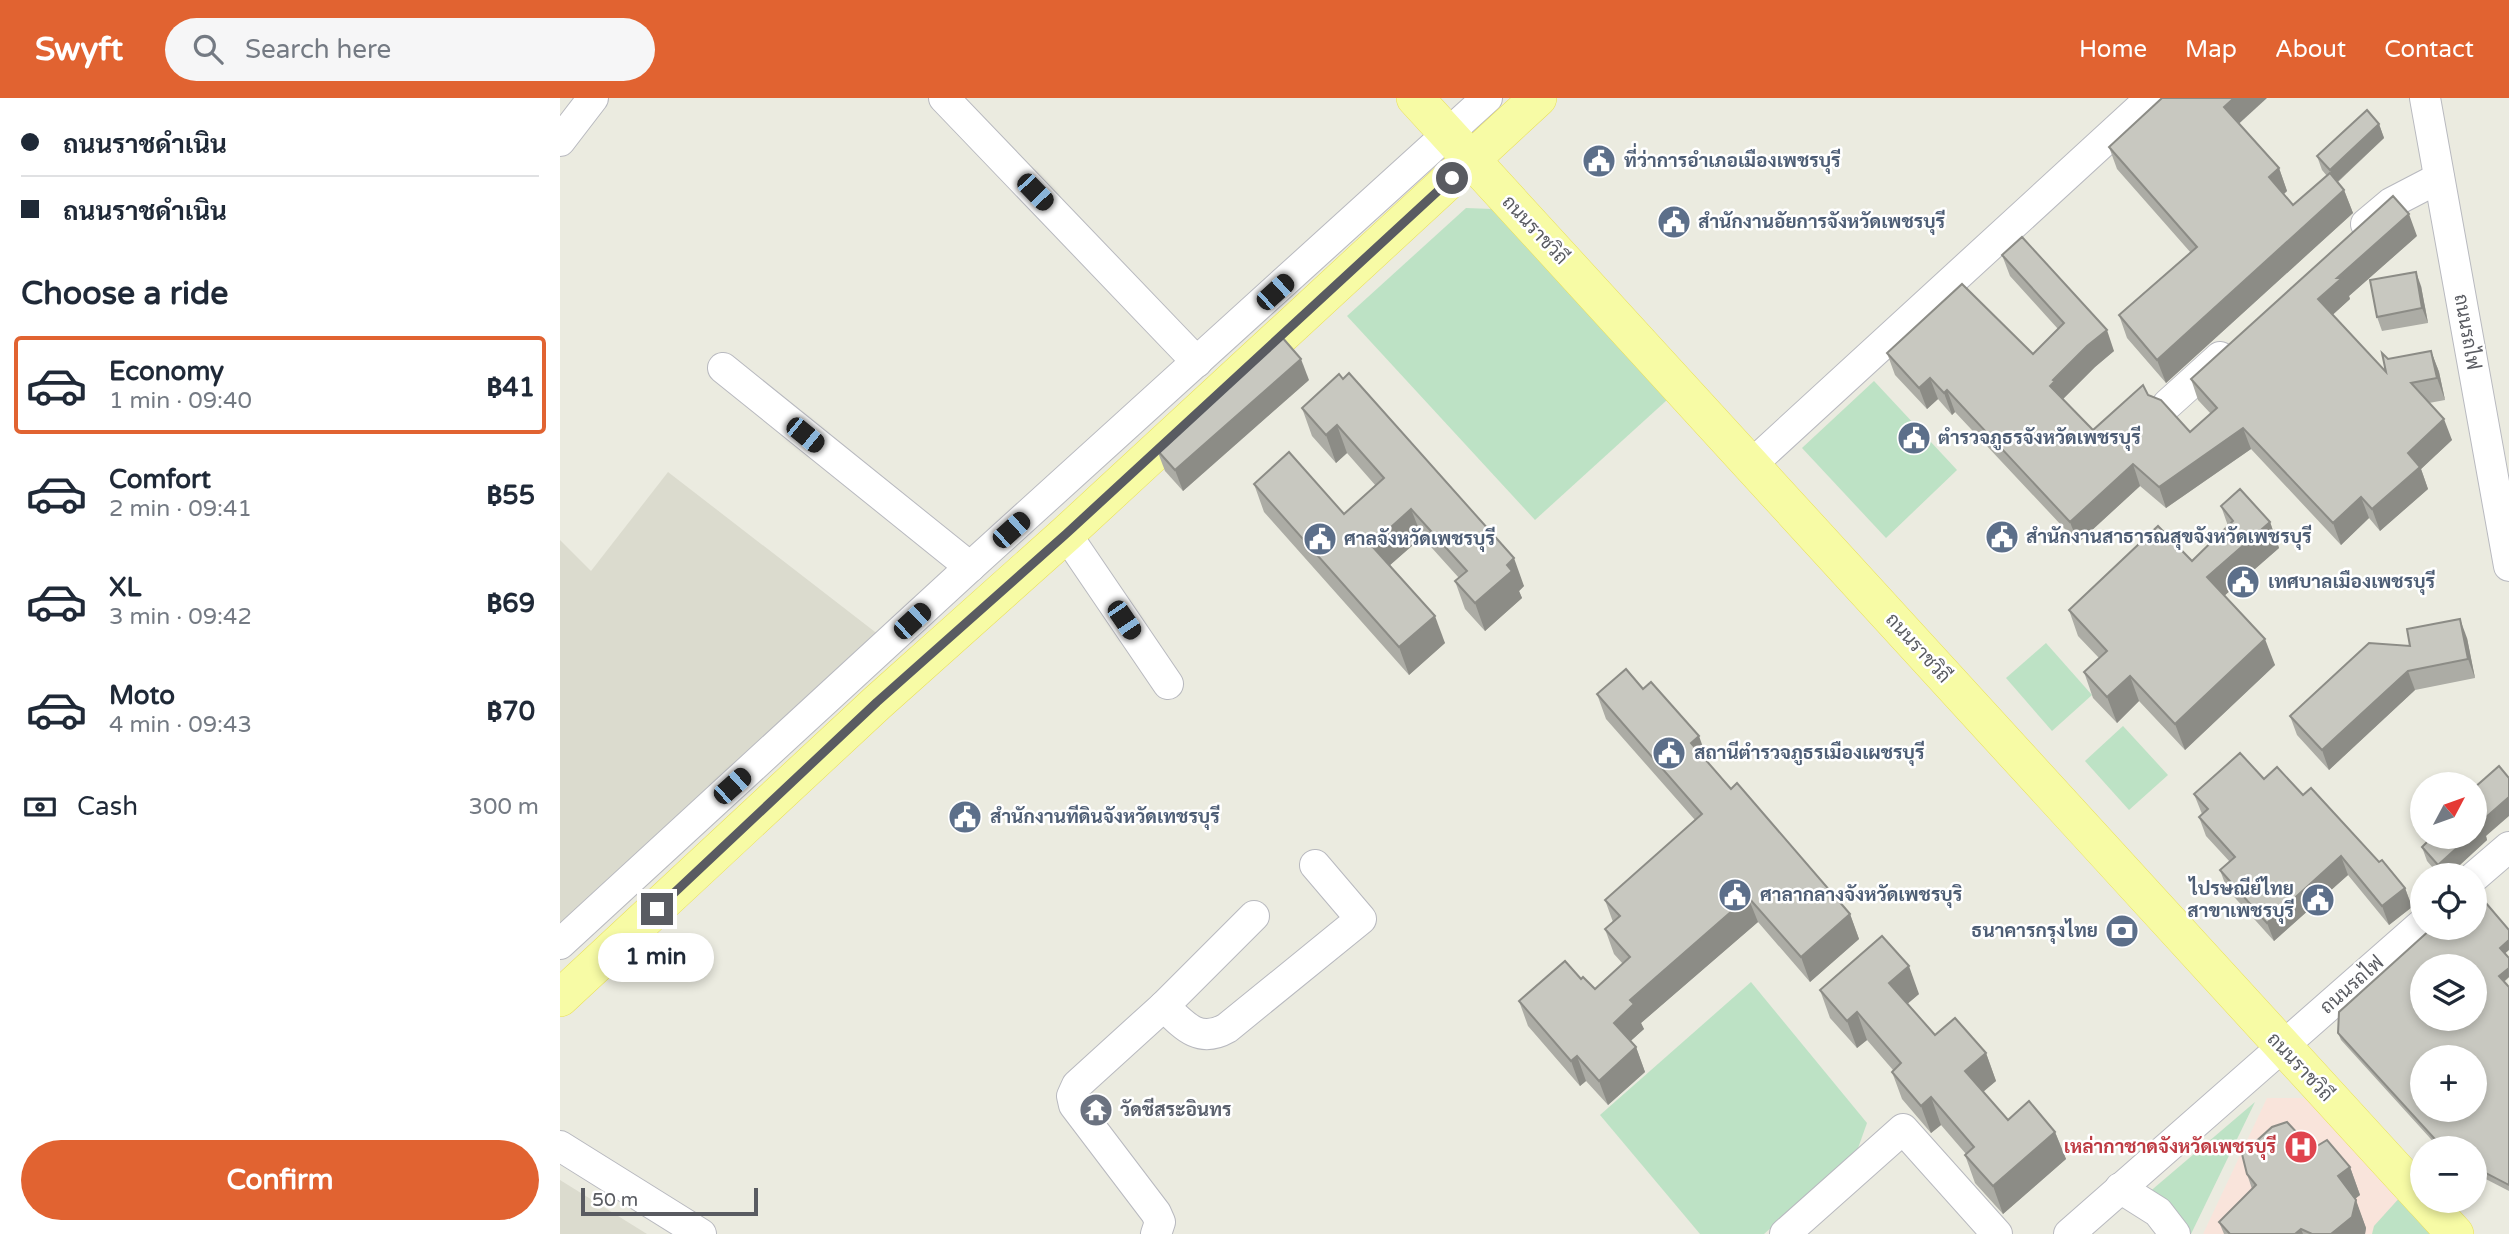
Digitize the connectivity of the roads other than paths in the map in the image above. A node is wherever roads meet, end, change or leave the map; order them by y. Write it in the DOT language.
graph roads {
  1 [pos="593,98"];
  2 [pos="944,98"];
  3 [pos="1415,98"];
  4 [pos="1488,98"];
  5 [pos="1538,98"];
  6 [pos="2151,98"];
  7 [pos="2425,98"];
  8 [pos="560,141"];
  9 [pos="1460,147"];
  10 [pos="2439,178"];
  11 [pos="2348,240"];
  12 [pos="2238,340"];
  13 [pos="1208,353"];
  14 [pos="723,368"];
  15 [pos="1242,372"];
  16 [pos="2168,404"];
  17 [pos="1751,465"];
  18 [pos="1066,534"];
  19 [pos="2509,566"];
  20 [pos="970,567"];
  21 [pos="854,675"];
  22 [pos="1168,684"];
  23 [pos="877,702"];
  24 [pos="2509,847"];
  25 [pos="1315,865"];
  26 [pos="2487,866"];
  27 [pos="590,916"];
  28 [pos="1254,916"];
  29 [pos="2410,935"];
  30 [pos="560,944"];
  31 [pos="617,947"];
  32 [pos="560,998"];
  33 [pos="1164,1006"];
  34 [pos="2282,1047"];
  35 [pos="560,1146"];
  36 [pos="2410,1185"];
  37 [pos="2120,1188"];
  38 [pos="2436,1213"];
  39 [pos="2076,1231"];
  40 [pos="701,1234"];
  41 [pos="1156,1234"];
  42 [pos="1785,1234"];
  43 [pos="1997,1234"];
  44 [pos="2175,1234"];
  45 [pos="2455,1234"];
  1 -- 8 [label="street"];
  2 -- 13 [label="street"];
  3 -- 9 [label="main road, ถนนราชวิถี"];
  4 -- 9 [label="street"];
  5 -- 9 [label="main road"];
  6 -- 17 [label="street"];
  7 -- 10 [label="street, ถนนรถไฟ"];
  9 -- 13 [label="street"];
  9 -- 15 [label="main road"];
  9 -- 17 [label="main road, ถนนราชวิถี"];
  10 -- 11 [label="street"];
  10 -- 19 [label="street, ถนนรถไฟ"];
  12 -- 16 [label="street"];
  13 -- 15 [label="street"];
  13 -- 20 [label="street"];
  14 -- 20 [label="street"];
  15 -- 18 [label="main road"];
  17 -- 34 [label="main road, ถนนราชวิถี"];
  18 -- 22 [label="street"];
  18 -- 23 [label="main road"];
  20 -- 21 [label="street"];
  21 -- 23 [label="street"];
  21 -- 27 [label="street"];
  23 -- 31 [label="main road"];
  24 -- 26 [label="street"];
  25 -- 33 [label="street"];
  27 -- 30 [label="street"];
  27 -- 31 [label="street"];
  28 -- 33 [label="street"];
  29 -- 34 [label="street, ถนนรถไฟ"];
  31 -- 32 [label="main road"];
  33 -- 41 [label="street"];
  34 -- 36 [label="main road, ถนนราชวิถี"];
  34 -- 37 [label="street, ถนนรถไฟ"];
  35 -- 40 [label="street"];
  37 -- 39 [label="street, ถนนรถไฟ"];
  37 -- 44 [label="street"];
  38 -- 45 [label="main road, ถนนราชวิถี"];
  42 -- 43 [label="street"];
}
